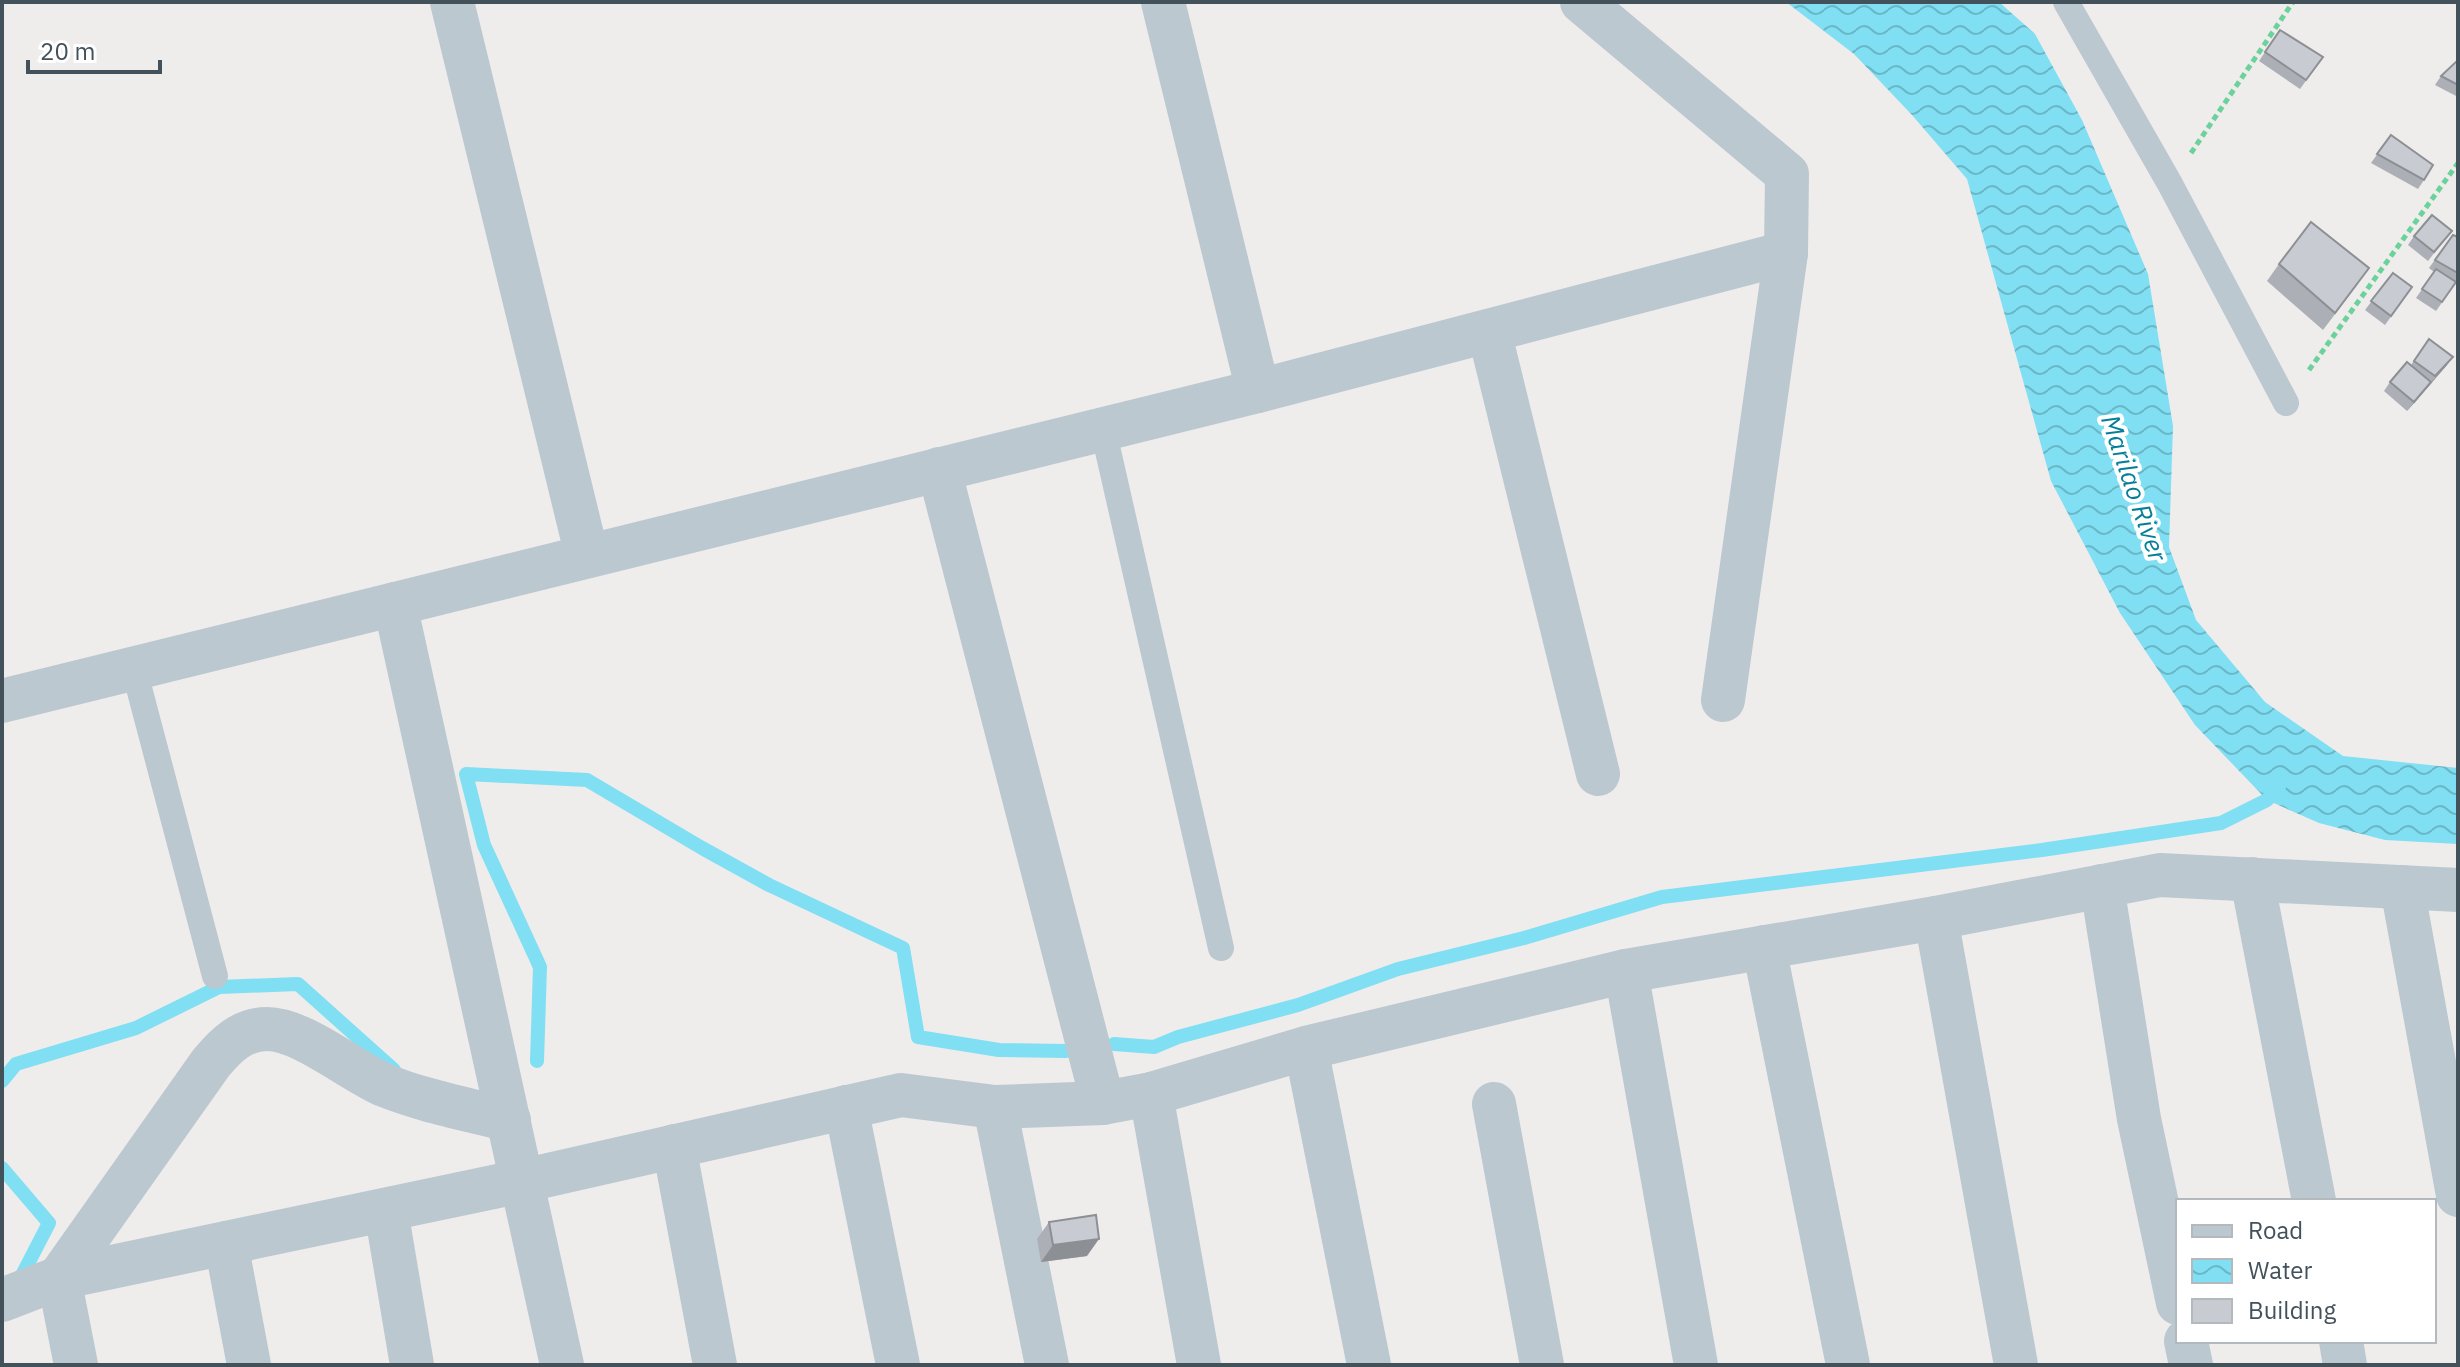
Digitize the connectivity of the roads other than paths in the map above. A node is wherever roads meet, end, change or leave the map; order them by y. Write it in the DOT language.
graph roads {
  1 [pos="452,2"];
  2 [pos="1163,2"];
  3 [pos="1582,2"];
  4 [pos="2066,2"];
  5 [pos="1786,253"];
  6 [pos="1489,331"];
  7 [pos="1258,391"];
  8 [pos="2286,403"];
  9 [pos="1103,429"];
  10 [pos="939,469"];
  11 [pos="587,556"];
  12 [pos="395,604"];
  13 [pos="134,669"];
  14 [pos="1723,700"];
  15 [pos="2,701"];
  16 [pos="1598,774"];
  17 [pos="2252,879"];
  18 [pos="2102,886"];
  19 [pos="2402,887"];
  20 [pos="2458,890"];
  21 [pos="1936,918"];
  22 [pos="1764,947"];
  23 [pos="1221,948"];
  24 [pos="1626,971"];
  25 [pos="215,976"];
  26 [pos="1306,1048"];
  27 [pos="1151,1094"];
  28 [pos="1103,1103"];
  29 [pos="1494,1104"];
  30 [pos="846,1107"];
  31 [pos="995,1107"];
  32 [pos="509,1120"];
  33 [pos="674,1146"];
  34 [pos="522,1181"];
  35 [pos="2458,1195"];
  36 [pos="2314,1199"];
  37 [pos="386,1210"];
  38 [pos="226,1243"];
  39 [pos="59,1278"];
  40 [pos="2176,1294"];
  41 [pos="2,1300"];
  42 [pos="2186,1343"];
  43 [pos="2341,1343"];
  44 [pos="76,1365"];
  45 [pos="249,1365"];
  46 [pos="412,1365"];
  47 [pos="562,1365"];
  48 [pos="715,1365"];
  49 [pos="898,1365"];
  50 [pos="1047,1365"];
  51 [pos="1199,1365"];
  52 [pos="1369,1365"];
  53 [pos="1542,1365"];
  54 [pos="1696,1365"];
  55 [pos="1848,1365"];
  56 [pos="2016,1365"];
  57 [pos="2191,1365"];
  58 [pos="2345,1365"];
  1 -- 11 [label="street"];
  2 -- 7 [label="street"];
  3 -- 5 [label="street"];
  4 -- 8 [label="lane"];
  5 -- 6 [label="street"];
  5 -- 14 [label="street"];
  6 -- 7 [label="street"];
  6 -- 16 [label="street"];
  7 -- 9 [label="street"];
  9 -- 10 [label="street"];
  9 -- 23 [label="lane"];
  10 -- 11 [label="street"];
  10 -- 28 [label="street"];
  11 -- 12 [label="street"];
  12 -- 13 [label="street"];
  12 -- 32 [label="street"];
  13 -- 15 [label="street"];
  13 -- 25 [label="lane"];
  17 -- 18 [label="street"];
  17 -- 19 [label="street"];
  17 -- 36 [label="street"];
  18 -- 21 [label="street"];
  18 -- 40 [label="street"];
  19 -- 20 [label="street"];
  19 -- 35 [label="street"];
  21 -- 22 [label="street"];
  21 -- 56 [label="street"];
  22 -- 24 [label="street"];
  22 -- 55 [label="street"];
  24 -- 26 [label="street"];
  24 -- 54 [label="street"];
  26 -- 27 [label="street"];
  26 -- 52 [label="street"];
  27 -- 28 [label="street"];
  27 -- 51 [label="street"];
  28 -- 31 [label="street"];
  29 -- 53 [label="street"];
  30 -- 31 [label="street"];
  30 -- 33 [label="street"];
  30 -- 49 [label="street"];
  31 -- 50 [label="street"];
  32 -- 34 [label="street"];
  32 -- 39 [label="street"];
  33 -- 34 [label="street"];
  33 -- 48 [label="street"];
  34 -- 37 [label="street"];
  34 -- 47 [label="street"];
  37 -- 38 [label="street"];
  37 -- 46 [label="street"];
  38 -- 39 [label="street"];
  38 -- 45 [label="street"];
  39 -- 41 [label="street"];
  39 -- 44 [label="street"];
  42 -- 57 [label="street"];
  43 -- 58 [label="street"];
}
